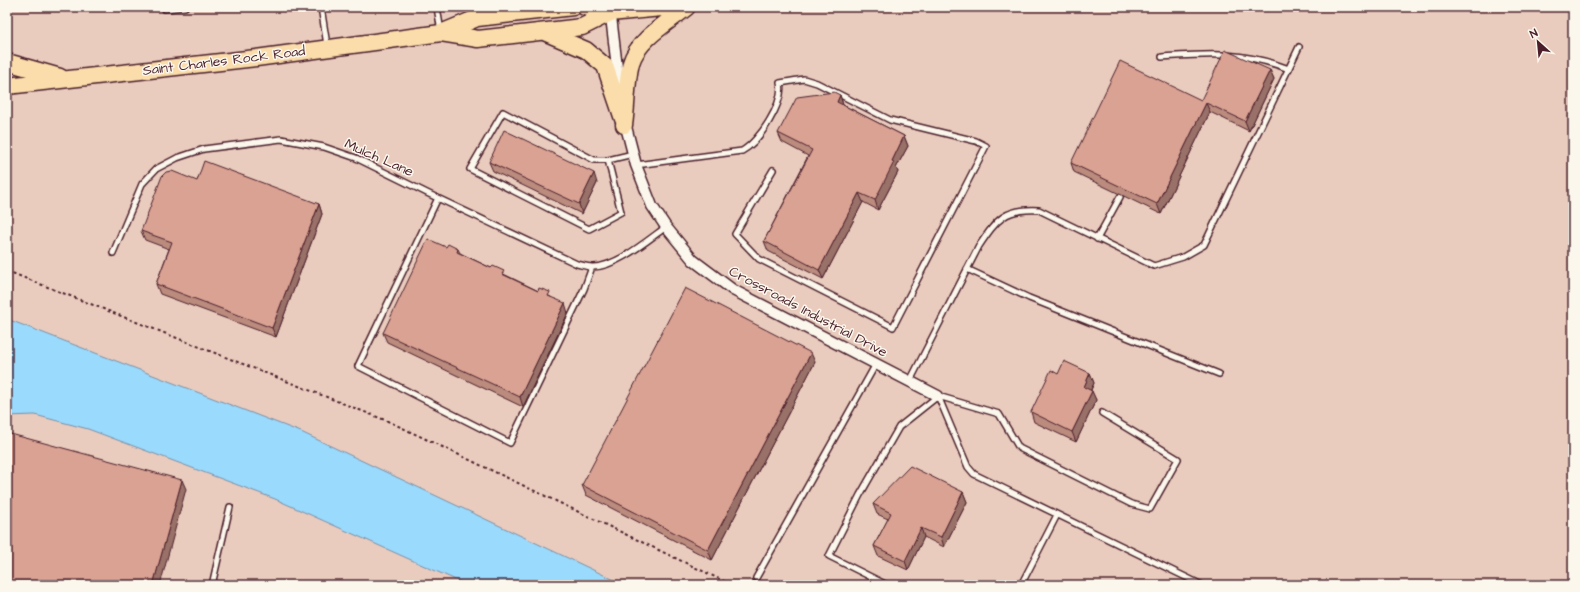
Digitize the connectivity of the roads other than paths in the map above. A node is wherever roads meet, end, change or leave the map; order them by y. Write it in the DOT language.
graph roads {
  1 [pos="185,7"];
  2 [pos="321,7"];
  3 [pos="437,7"];
  4 [pos="573,7"];
  5 [pos="585,7"];
  6 [pos="672,7"];
  7 [pos="687,7"];
  8 [pos="552,8"];
  9 [pos="165,9"];
  10 [pos="610,10"];
  11 [pos="542,32"];
  12 [pos="441,33"];
  13 [pos="1299,47"];
  14 [pos="328,48"];
  15 [pos="1162,57"];
  16 [pos="7,62"];
  17 [pos="1288,69"];
  18 [pos="67,79"];
  19 [pos="7,86"];
  20 [pos="624,125"];
  21 [pos="633,154"];
  22 [pos="608,160"];
  23 [pos="636,165"];
  24 [pos="773,170"];
  25 [pos="1120,197"];
  26 [pos="438,198"];
  27 [pos="666,227"];
  28 [pos="1097,239"];
  29 [pos="113,253"];
  30 [pos="592,267"];
  31 [pos="967,269"];
  32 [pos="876,364"];
  33 [pos="1218,374"];
  34 [pos="910,381"];
  35 [pos="938,396"];
  36 [pos="1102,413"];
  37 [pos="230,507"];
  38 [pos="1057,515"];
  39 [pos="756,578"];
  40 [pos="212,585"];
  41 [pos="887,585"];
  42 [pos="1021,585"];
  43 [pos="1202,585"];
  1 -- 9 [label="lane"];
  2 -- 14 [label="lane"];
  3 -- 12 [label="lane"];
  4 -- 8 [label="main road, Saint Charles Rock Road"];
  5 -- 10 [label="main road, Saint Charles Rock Road"];
  6 -- 10 [label="main road, Saint Charles Rock Road"];
  7 -- 20 [label="main road"];
  8 -- 12 [label="main road, Saint Charles Rock Road"];
  10 -- 11 [label="main road, Saint Charles Rock Road"];
  10 -- 20 [label="street, Crossroads Industrial Drive"];
  11 -- 12 [label="main road, Saint Charles Rock Road"];
  11 -- 20 [label="main road"];
  12 -- 14 [label="main road, Saint Charles Rock Road"];
  13 -- 17 [label="lane"];
  14 -- 18 [label="main road, Saint Charles Rock Road"];
  15 -- 17 [label="lane"];
  16 -- 18 [label="main road"];
  17 -- 28 [label="lane"];
  18 -- 19 [label="main road, Saint Charles Rock Road"];
  20 -- 21 [label="street, Crossroads Industrial Drive"];
  21 -- 22 [label="lane"];
  21 -- 23 [label="street, Crossroads Industrial Drive"];
  22 -- 22 [label="lane"];
  23 -- 24 [label="lane"];
  23 -- 27 [label="street, Crossroads Industrial Drive"];
  25 -- 28 [label="lane"];
  26 -- 29 [label="lane, Mulch Lane"];
  26 -- 30 [label="lane, Mulch Lane"];
  26 -- 30 [label="lane"];
  27 -- 30 [label="lane"];
  27 -- 32 [label="street, Crossroads Industrial Drive"];
  28 -- 31 [label="lane"];
  31 -- 33 [label="lane"];
  31 -- 34 [label="lane"];
  32 -- 34 [label="street, Crossroads Industrial Drive"];
  32 -- 39 [label="lane"];
  34 -- 35 [label="street, Crossroads Industrial Drive"];
  35 -- 36 [label="lane"];
  35 -- 38 [label="lane"];
  35 -- 41 [label="lane"];
  37 -- 40 [label="lane"];
  38 -- 42 [label="lane"];
  38 -- 43 [label="lane"];
}
